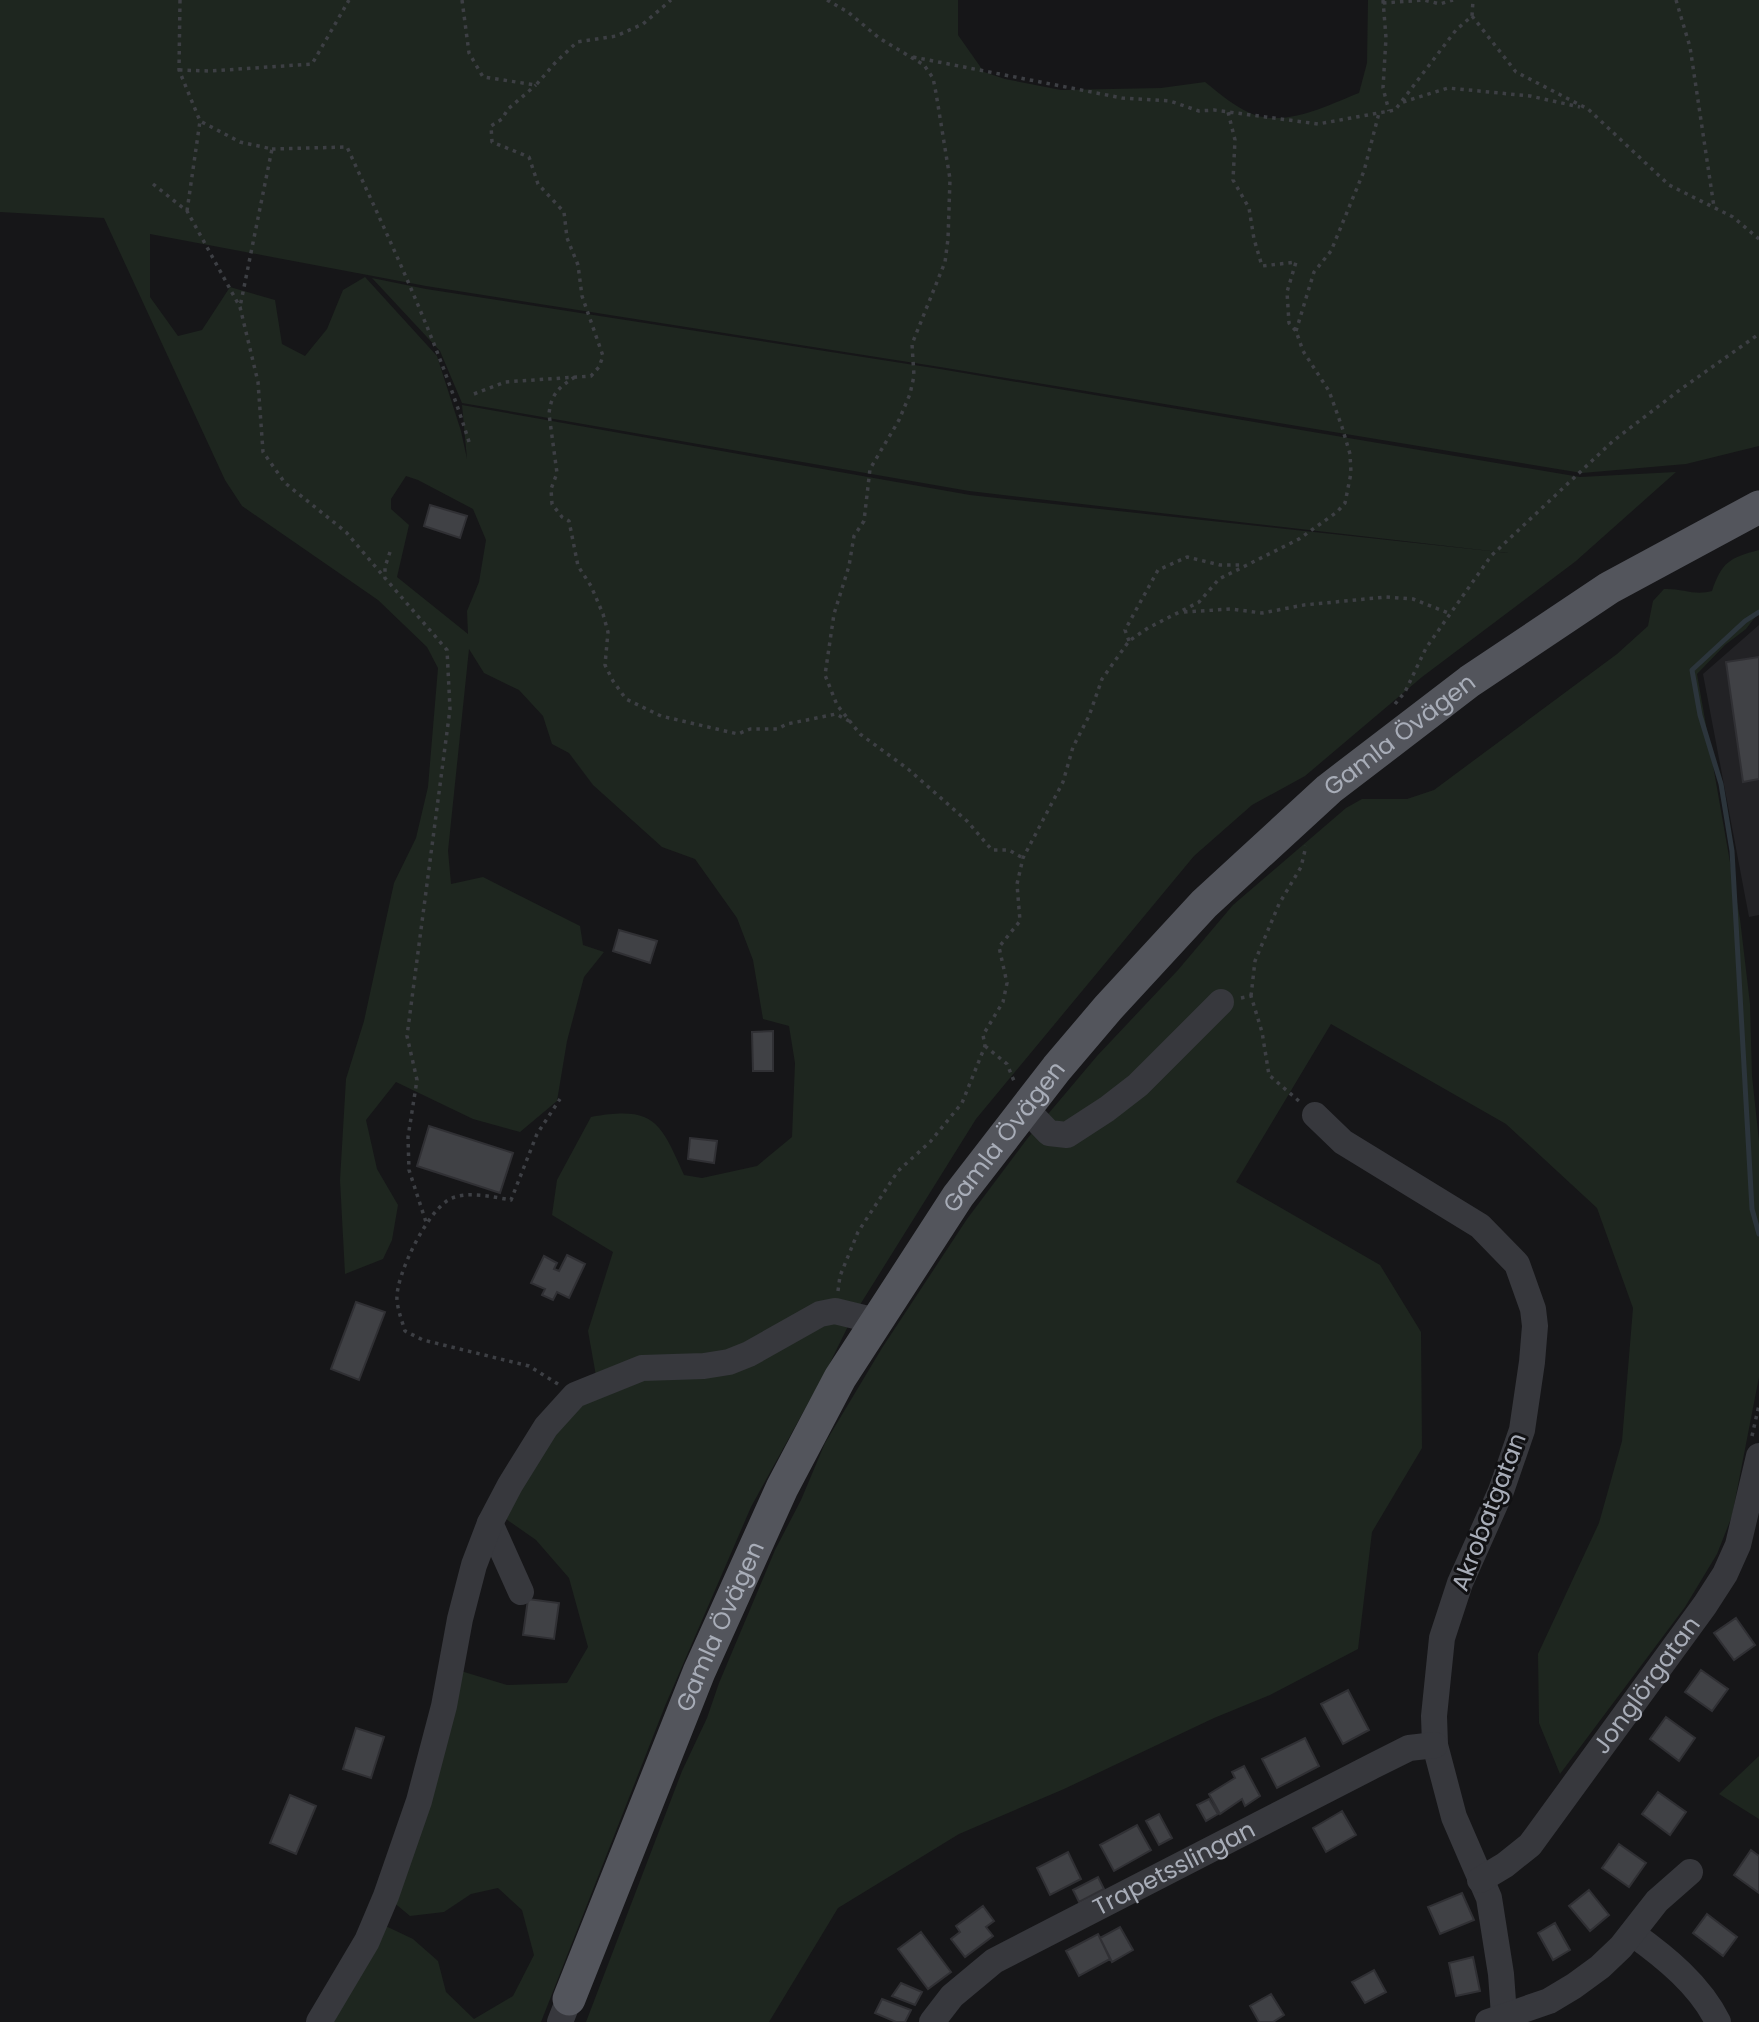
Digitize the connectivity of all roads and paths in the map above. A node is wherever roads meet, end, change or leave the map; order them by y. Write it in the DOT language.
graph roads {
  1 [pos="180,0"];
  2 [pos="349,0"];
  3 [pos="462,0"];
  4 [pos="671,0"];
  5 [pos="827,0"];
  6 [pos="1453,0"];
  7 [pos="1473,0"];
  8 [pos="1676,0"];
  9 [pos="1383,1"];
  10 [pos="1472,16"];
  11 [pos="907,56"];
  12 [pos="179,70"];
  13 [pos="536,85"];
  14 [pos="1401,103"];
  15 [pos="1588,109"];
  16 [pos="1389,111"];
  17 [pos="1228,112"];
  18 [pos="1379,113"];
  19 [pos="200,121"];
  20 [pos="272,149"];
  21 [pos="153,184"];
  22 [pos="1714,207"];
  23 [pos="187,211"];
  24 [pos="1759,239"];
  25 [pos="240,307"];
  26 [pos="1296,331"];
  27 [pos="1759,334"];
  28 [pos="575,377"];
  29 [pos="474,394"];
  30 [pos="470,445"];
  31 [pos="1759,507"];
  32 [pos="390,552"];
  33 [pos="1247,565"];
  34 [pos="385,578"];
  35 [pos="1178,612"];
  36 [pos="1451,614"];
  37 [pos="1129,641"];
  38 [pos="1392,708"];
  39 [pos="851,722"];
  40 [pos="1307,840"];
  41 [pos="1023,858"];
  42 [pos="1251,996"];
  43 [pos="1221,1002"];
  44 [pos="985,1046"];
  45 [pos="560,1099"];
  46 [pos="1026,1109"];
  47 [pos="1315,1115"];
  48 [pos="426,1222"];
  49 [pos="835,1311"];
  50 [pos="876,1321"];
  51 [pos="575,1395"];
  52 [pos="1759,1456"];
  53 [pos="490,1523"];
  54 [pos="522,1592"];
  55 [pos="1435,1745"];
  56 [pos="1690,1872"];
  57 [pos="1480,1880"];
  58 [pos="1633,1934"];
  59 [pos="565,2010"];
  60 [pos="1498,2020"];
  61 [pos="319,2022"];
  62 [pos="932,2022"];
  63 [pos="1718,2022"];
  1 -- 12 [label="path"];
  2 -- 12 [label="path"];
  3 -- 13 [label="path"];
  4 -- 13 [label="path"];
  5 -- 11 [label="path"];
  6 -- 9 [label="path"];
  7 -- 10 [label="path"];
  8 -- 22 [label="path"];
  9 -- 16 [label="path"];
  10 -- 14 [label="path"];
  10 -- 15 [label="path"];
  11 -- 17 [label="path"];
  11 -- 39 [label="path"];
  12 -- 19 [label="path"];
  13 -- 28 [label="path"];
  14 -- 15 [label="path"];
  14 -- 16 [label="path"];
  15 -- 22 [label="path"];
  16 -- 18 [label="path"];
  17 -- 18 [label="path"];
  17 -- 26 [label="path"];
  18 -- 26 [label="path"];
  19 -- 20 [label="path"];
  19 -- 23 [label="path"];
  20 -- 25 [label="path"];
  20 -- 30 [label="path"];
  21 -- 23 [label="path"];
  22 -- 24 [label="path"];
  23 -- 25 [label="path"];
  25 -- 34 [label="path"];
  26 -- 33 [label="path"];
  27 -- 36 [label="path"];
  28 -- 29 [label="path"];
  28 -- 39 [label="path"];
  31 -- 46 [label="main road, Gamla Övägen"];
  32 -- 34 [label="path"];
  33 -- 35 [label="path"];
  33 -- 37 [label="path"];
  34 -- 48 [label="path"];
  35 -- 36 [label="path"];
  35 -- 37 [label="path"];
  36 -- 38 [label="path"];
  37 -- 41 [label="path"];
  39 -- 41 [label="path"];
  40 -- 42 [label="path"];
  41 -- 44 [label="path"];
  42 -- 43 [label="path"];
  42 -- 47 [label="path"];
  43 -- 46 [label="street"];
  44 -- 46 [label="path"];
  44 -- 49 [label="path"];
  45 -- 48 [label="path"];
  46 -- 50 [label="main road, Gamla Övägen"];
  47 -- 55 [label="street, Akrobatgatan"];
  48 -- 51 [label="path"];
  49 -- 50 [label="street"];
  49 -- 51 [label="street"];
  50 -- 59 [label="main road, Gamla Övägen"];
  51 -- 53 [label="street"];
  52 -- 57 [label="street, Jonglörgatan"];
  53 -- 54 [label="street"];
  53 -- 61 [label="street"];
  55 -- 57 [label="street, Akrobatgatan"];
  55 -- 62 [label="street, Trapetsslingan"];
  56 -- 58 [label="street"];
  57 -- 60 [label="street, Akrobatgatan"];
  58 -- 60 [label="street"];
  58 -- 63 [label="street"];
}
